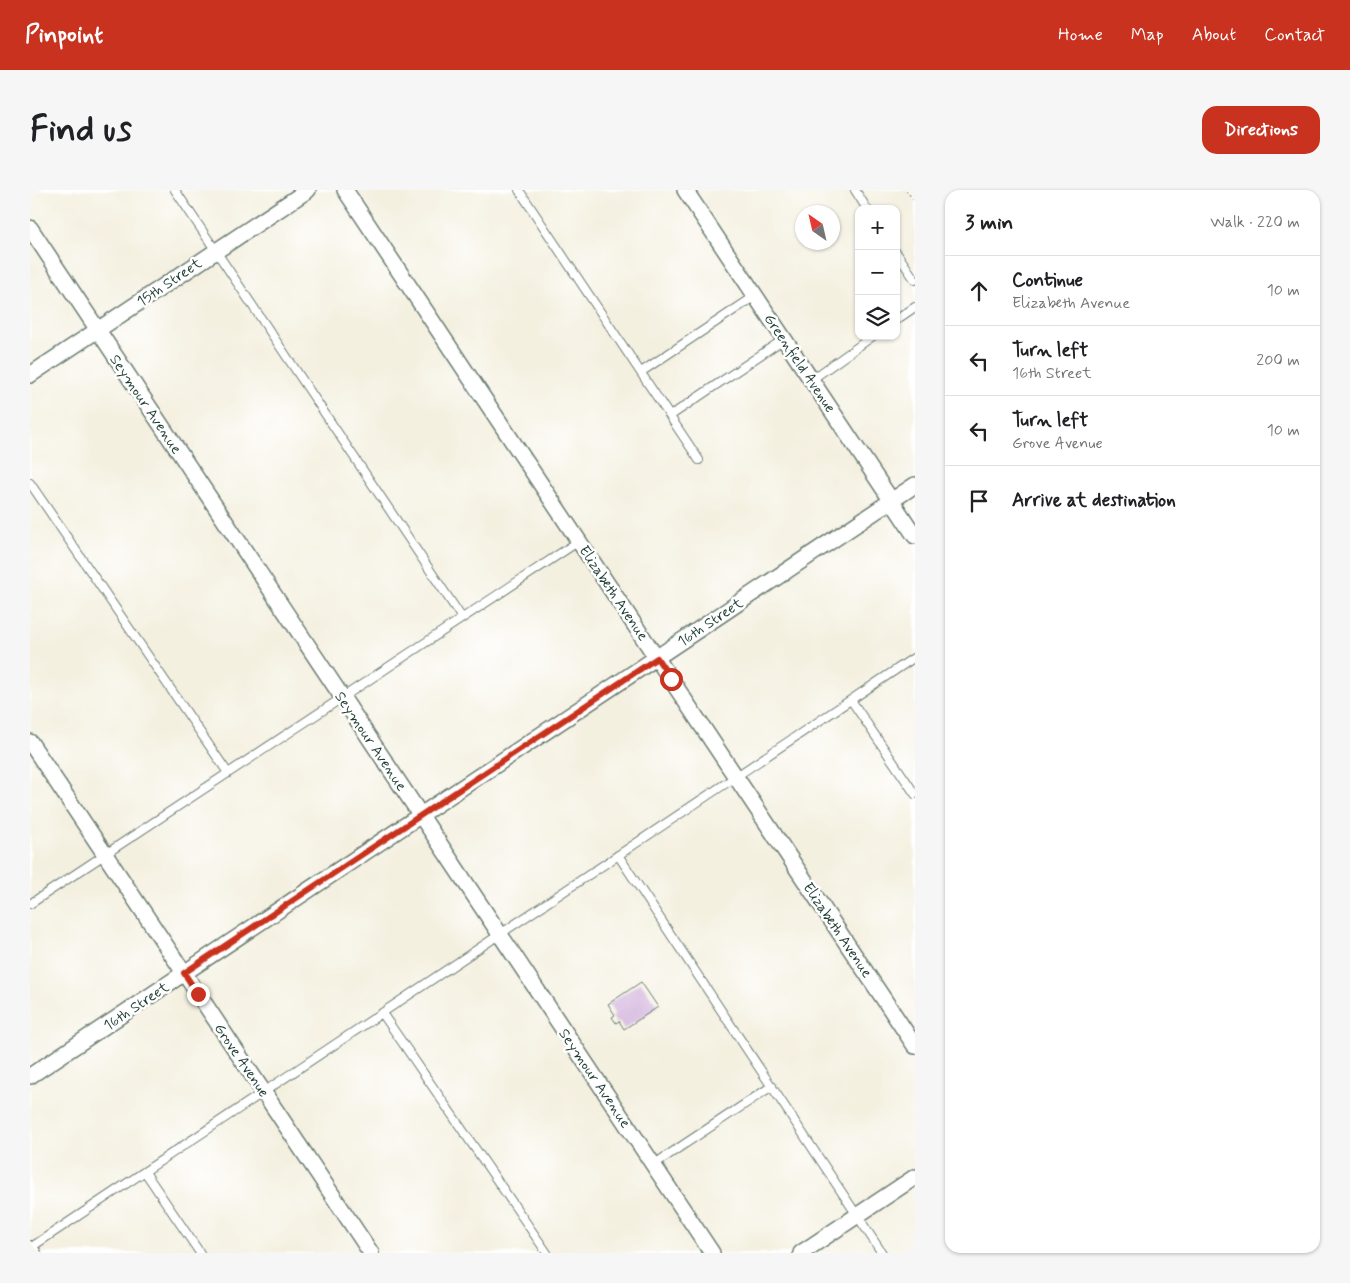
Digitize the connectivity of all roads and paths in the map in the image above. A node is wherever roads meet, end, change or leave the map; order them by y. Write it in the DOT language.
graph roads {
  1 [pos="175,190"];
  2 [pos="308,190"];
  3 [pos="345,190"];
  4 [pos="519,190"];
  5 [pos="685,190"];
  6 [pos="855,190"];
  7 [pos="907,190"];
  8 [pos="915,202"];
  9 [pos="864,205"];
  10 [pos="30,228"];
  11 [pos="216,251"];
  12 [pos="900,258"];
  13 [pos="915,280"];
  14 [pos="755,296"];
  15 [pos="915,307"];
  16 [pos="900,317"];
  17 [pos="98,330"];
  18 [pos="784,339"];
  19 [pos="867,340"];
  20 [pos="641,372"];
  21 [pos="30,375"];
  22 [pos="811,380"];
  23 [pos="670,416"];
  24 [pos="700,460"];
  25 [pos="30,482"];
  26 [pos="915,485"];
  27 [pos="892,501"];
  28 [pos="915,536"];
  29 [pos="579,541"];
  30 [pos="462,618"];
  31 [pos="915,657"];
  32 [pos="657,658"];
  33 [pos="342,697"];
  34 [pos="851,700"];
  35 [pos="30,742"];
  36 [pos="228,773"];
  37 [pos="736,777"];
  38 [pos="915,794"];
  39 [pos="420,815"];
  40 [pos="105,854"];
  41 [pos="618,855"];
  42 [pos="30,904"];
  43 [pos="500,934"];
  44 [pos="184,973"];
  45 [pos="382,1013"];
  46 [pos="915,1046"];
  47 [pos="30,1076"];
  48 [pos="772,1086"];
  49 [pos="264,1092"];
  50 [pos="653,1165"];
  51 [pos="144,1172"];
  52 [pos="915,1177"];
  53 [pos="858,1215"];
  54 [pos="30,1249"];
  55 [pos="33,1253"];
  56 [pos="200,1253"];
  57 [pos="371,1253"];
  58 [pos="547,1253"];
  59 [pos="712,1253"];
  60 [pos="801,1253"];
  61 [pos="882,1253"];
  1 -- 11 [label="lane"];
  2 -- 11 [label="street, 15th Street"];
  3 -- 29 [label="street, Elizabeth Avenue"];
  4 -- 20 [label="lane"];
  5 -- 14 [label="street, Greenfield Avenue"];
  6 -- 9 [label="lane"];
  7 -- 8 [label="path"];
  10 -- 17 [label="street, Seymour Avenue"];
  11 -- 17 [label="street, 15th Street"];
  11 -- 30 [label="lane"];
  12 -- 13 [label="lane"];
  14 -- 18 [label="street, Greenfield Avenue"];
  14 -- 20 [label="lane"];
  15 -- 16 [label="lane"];
  17 -- 21 [label="street, 15th Street"];
  17 -- 33 [label="street, Seymour Avenue"];
  18 -- 22 [label="street, Greenfield Avenue"];
  18 -- 23 [label="lane"];
  19 -- 22 [label="lane"];
  20 -- 23 [label="lane"];
  22 -- 27 [label="street, Greenfield Avenue"];
  23 -- 24 [label="lane"];
  25 -- 36 [label="lane"];
  26 -- 27 [label="street, 16th Street"];
  27 -- 28 [label="street, Greenfield Avenue"];
  27 -- 32 [label="street, 16th Street"];
  29 -- 30 [label="lane"];
  29 -- 32 [label="street, Elizabeth Avenue"];
  30 -- 33 [label="lane"];
  31 -- 34 [label="lane"];
  32 -- 37 [label="street, Elizabeth Avenue"];
  32 -- 39 [label="street, 16th Street"];
  33 -- 36 [label="lane"];
  33 -- 39 [label="street, Seymour Avenue"];
  34 -- 37 [label="lane"];
  34 -- 38 [label="lane"];
  35 -- 40 [label="street, Grove Avenue"];
  36 -- 40 [label="lane"];
  37 -- 41 [label="lane"];
  37 -- 46 [label="street, Elizabeth Avenue"];
  39 -- 43 [label="street, Seymour Avenue"];
  39 -- 44 [label="street, 16th Street"];
  40 -- 42 [label="lane"];
  40 -- 44 [label="street, Grove Avenue"];
  41 -- 43 [label="lane"];
  41 -- 48 [label="lane"];
  43 -- 45 [label="lane"];
  43 -- 50 [label="street, Seymour Avenue"];
  44 -- 47 [label="street, 16th Street"];
  44 -- 49 [label="street, Grove Avenue"];
  45 -- 49 [label="lane"];
  45 -- 58 [label="lane"];
  48 -- 50 [label="lane"];
  48 -- 53 [label="lane"];
  49 -- 51 [label="lane"];
  49 -- 57 [label="street, Grove Avenue"];
  50 -- 59 [label="street, Seymour Avenue"];
  51 -- 54 [label="lane"];
  51 -- 56 [label="lane"];
  52 -- 53 [label="street"];
  53 -- 60 [label="street"];
  53 -- 61 [label="lane"];
  54 -- 55 [label="street"];
}
